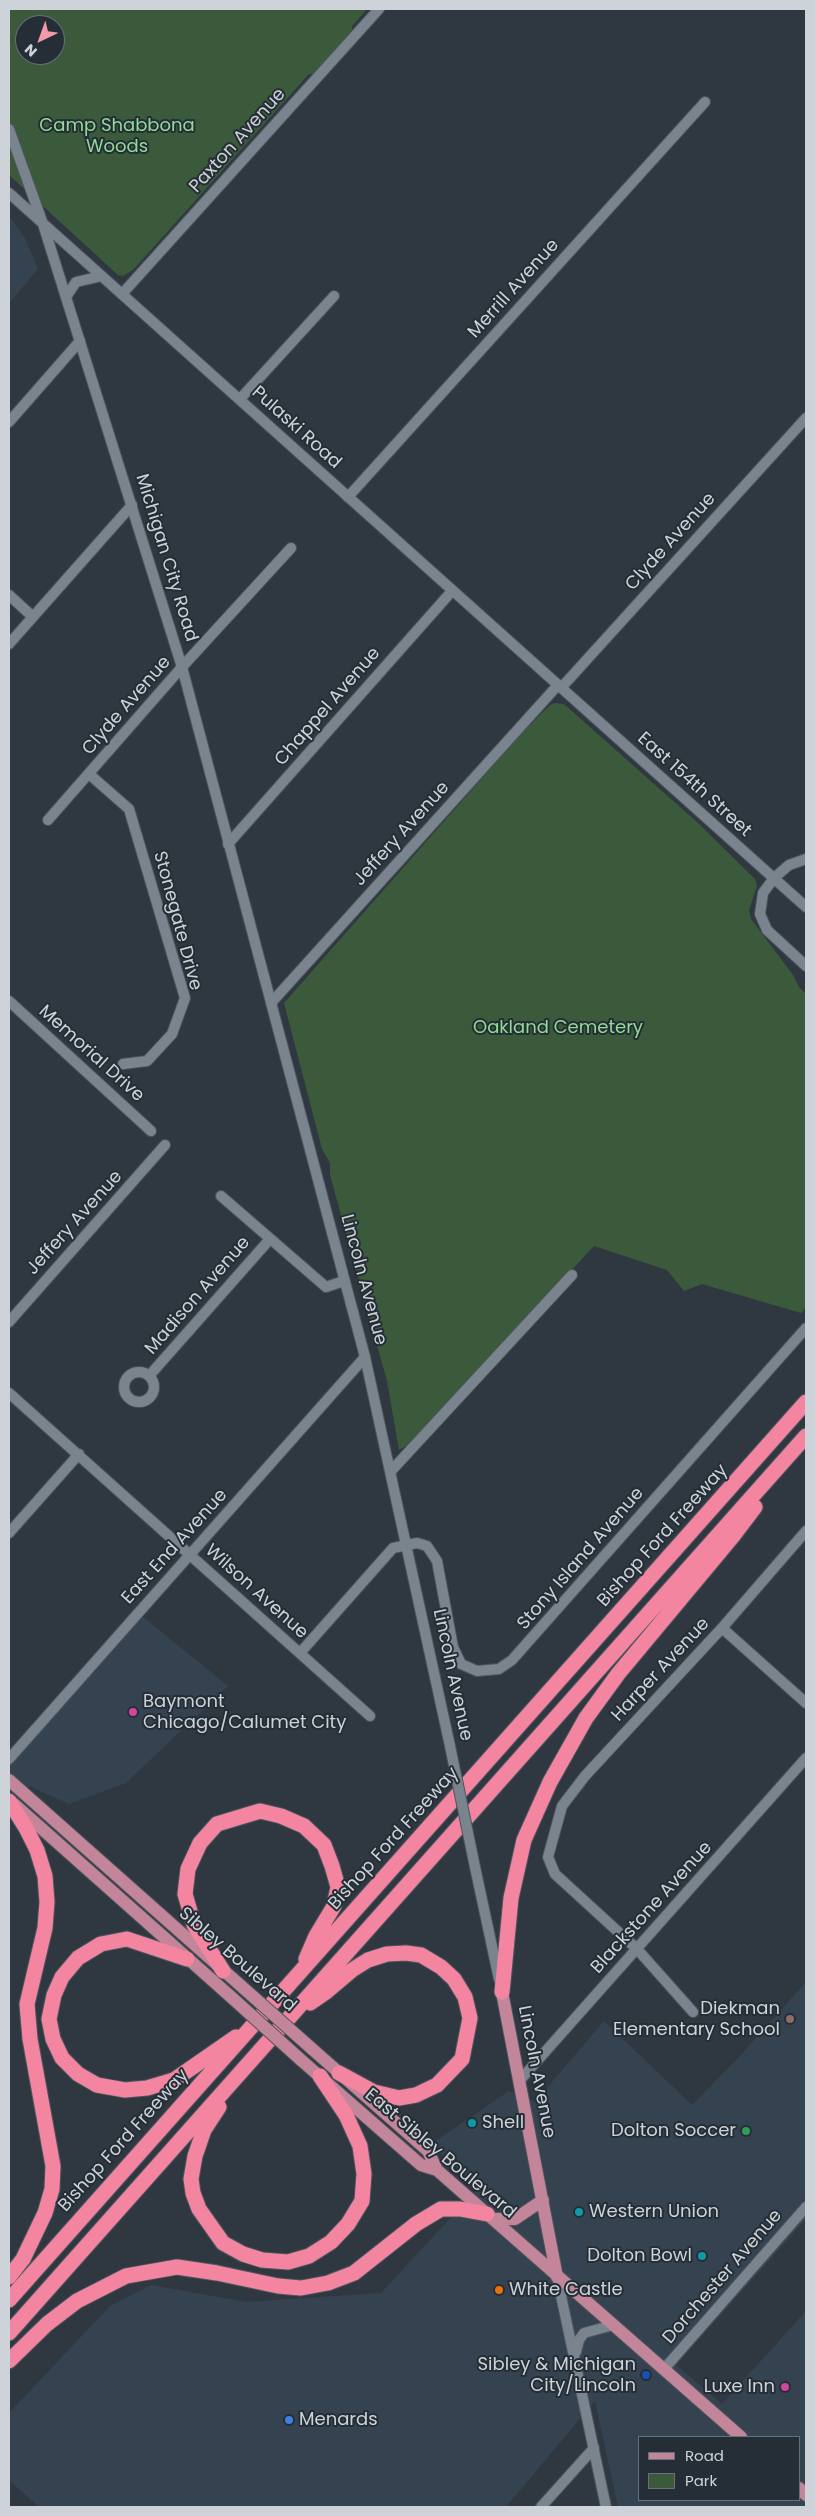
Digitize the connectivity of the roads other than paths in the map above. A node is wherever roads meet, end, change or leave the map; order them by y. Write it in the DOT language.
graph roads {
  1 [pos="379,9"];
  2 [pos="705,102"];
  3 [pos="9,129"];
  4 [pos="17,153"];
  5 [pos="9,162"];
  6 [pos="9,193"];
  7 [pos="43,224"];
  8 [pos="102,276"];
  9 [pos="122,294"];
  10 [pos="334,296"];
  11 [pos="66,298"];
  12 [pos="80,341"];
  13 [pos="240,399"];
  14 [pos="806,418"];
  15 [pos="9,422"];
  16 [pos="348,497"];
  17 [pos="132,505"];
  18 [pos="292,548"];
  19 [pos="452,592"];
  20 [pos="9,595"];
  21 [pos="33,617"];
  22 [pos="9,644"];
  23 [pos="182,667"];
  24 [pos="559,687"];
  25 [pos="89,774"];
  26 [pos="48,820"];
  27 [pos="228,844"];
  28 [pos="806,859"];
  29 [pos="774,878"];
  30 [pos="806,907"];
  31 [pos="806,966"];
  32 [pos="9,1001"];
  33 [pos="271,1003"];
  34 [pos="123,1064"];
  35 [pos="151,1131"];
  36 [pos="166,1145"];
  37 [pos="221,1196"];
  38 [pos="270,1239"];
  39 [pos="572,1275"];
  40 [pos="344,1281"];
  41 [pos="9,1322"];
  42 [pos="806,1328"];
  43 [pos="365,1357"];
  44 [pos="149,1376"];
  45 [pos="9,1393"];
  46 [pos="806,1402"];
  47 [pos="806,1437"];
  48 [pos="79,1454"];
  49 [pos="391,1471"];
  50 [pos="806,1531"];
  51 [pos="9,1533"];
  52 [pos="406,1544"];
  53 [pos="190,1554"];
  54 [pos="722,1628"];
  55 [pos="300,1653"];
  56 [pos="806,1703"];
  57 [pos="370,1716"];
  58 [pos="806,1758"];
  59 [pos="9,1759"];
  60 [pos="9,1780"];
  61 [pos="9,1800"];
  62 [pos="637,1949"];
  63 [pos="187,1959"];
  64 [pos="223,1970"];
  65 [pos="302,1970"];
  66 [pos="502,1992"];
  67 [pos="230,1996"];
  68 [pos="694,2012"];
  69 [pos="294,2013"];
  70 [pos="252,2026"];
  71 [pos="339,2073"];
  72 [pos="320,2076"];
  73 [pos="521,2079"];
  74 [pos="232,2081"];
  75 [pos="437,2170"];
  76 [pos="543,2200"];
  77 [pos="806,2207"];
  78 [pos="490,2217"];
  79 [pos="9,2277"];
  80 [pos="557,2277"];
  81 [pos="9,2300"];
  82 [pos="613,2325"];
  83 [pos="9,2333"];
  84 [pos="576,2358"];
  85 [pos="9,2361"];
  86 [pos="664,2369"];
  87 [pos="740,2436"];
  88 [pos="594,2448"];
  89 [pos="541,2507"];
  90 [pos="606,2507"];
  1 -- 9 [label="street, Paxton Avenue"];
  2 -- 16 [label="street, Merrill Avenue"];
  3 -- 4 [label="street, Michigan City Road"];
  4 -- 5 [label="street"];
  4 -- 7 [label="street, Michigan City Road"];
  6 -- 7 [label="street, Pulaski Road"];
  7 -- 8 [label="street, Pulaski Road"];
  7 -- 11 [label="street, Michigan City Road"];
  8 -- 9 [label="street, Pulaski Road"];
  8 -- 11 [label="street"];
  9 -- 13 [label="street, Pulaski Road"];
  10 -- 13 [label="street"];
  11 -- 12 [label="street, Michigan City Road"];
  12 -- 15 [label="street"];
  12 -- 17 [label="street, Michigan City Road"];
  13 -- 16 [label="street, Pulaski Road"];
  14 -- 24 [label="street, Clyde Avenue"];
  16 -- 19 [label="street, Pulaski Road"];
  17 -- 21 [label="street"];
  17 -- 23 [label="street, Michigan City Road"];
  18 -- 23 [label="street, Clyde Avenue"];
  19 -- 24 [label="street, Pulaski Road"];
  19 -- 27 [label="street, Chappel Avenue"];
  20 -- 21 [label="street"];
  21 -- 22 [label="street"];
  23 -- 25 [label="street, Clyde Avenue"];
  23 -- 27 [label="street, Michigan City Road"];
  24 -- 29 [label="street, East 154th Street"];
  24 -- 33 [label="street, Jeffery Avenue"];
  25 -- 26 [label="street, Clyde Avenue"];
  25 -- 34 [label="street, Stonegate Drive"];
  27 -- 33 [label="street, Michigan City Road"];
  28 -- 29 [label="street"];
  29 -- 30 [label="street, East 154th Street"];
  29 -- 31 [label="street"];
  32 -- 35 [label="street, Memorial Drive"];
  33 -- 40 [label="street, Lincoln Avenue"];
  36 -- 41 [label="street, Jeffery Avenue"];
  37 -- 38 [label="street"];
  38 -- 40 [label="street"];
  38 -- 44 [label="street, Madison Avenue"];
  39 -- 49 [label="street"];
  40 -- 43 [label="street, Lincoln Avenue"];
  42 -- 52 [label="street, Stony Island Avenue"];
  43 -- 49 [label="street, Lincoln Avenue"];
  43 -- 53 [label="street, East End Avenue"];
  45 -- 48 [label="street, Wilson Avenue"];
  46 -- 65 [label="highway, Bishop Ford Freeway"];
  47 -- 66 [label="highway"];
  47 -- 69 [label="highway"];
  48 -- 51 [label="street"];
  48 -- 53 [label="street, Wilson Avenue"];
  49 -- 52 [label="street, Lincoln Avenue"];
  50 -- 54 [label="street, Harper Avenue"];
  52 -- 55 [label="street"];
  52 -- 66 [label="street, Lincoln Avenue, bridge"];
  53 -- 55 [label="street, Wilson Avenue"];
  53 -- 59 [label="street, East End Avenue"];
  54 -- 56 [label="street"];
  54 -- 62 [label="street, Harper Avenue"];
  55 -- 57 [label="street, Wilson Avenue"];
  58 -- 62 [label="street, Blackstone Avenue"];
  60 -- 64 [label="main road, Sibley Boulevard"];
  61 -- 63 [label="main road, Sibley Boulevard"];
  61 -- 79 [label="highway"];
  62 -- 68 [label="street, Harper Avenue"];
  62 -- 73 [label="street, Blackstone Avenue"];
  63 -- 67 [label="main road, Sibley Boulevard"];
  63 -- 70 [label="highway"];
  64 -- 65 [label="highway"];
  64 -- 71 [label="main road, Sibley Boulevard, bridge"];
  65 -- 70 [label="highway, Bishop Ford Freeway"];
  66 -- 73 [label="main road, Lincoln Avenue"];
  67 -- 72 [label="main road, East Sibley Boulevard, bridge"];
  69 -- 71 [label="highway"];
  69 -- 74 [label="highway"];
  70 -- 81 [label="highway, Bishop Ford Freeway"];
  71 -- 75 [label="main road, Sibley Boulevard"];
  72 -- 74 [label="highway"];
  72 -- 75 [label="main road, East Sibley Boulevard"];
  73 -- 76 [label="main road, Lincoln Avenue"];
  74 -- 83 [label="highway"];
  75 -- 78 [label="main road, East Sibley Boulevard"];
  76 -- 78 [label="main road"];
  76 -- 80 [label="main road, Lincoln Avenue"];
  77 -- 86 [label="street, Dorchester Avenue"];
  78 -- 80 [label="main road, East Sibley Boulevard"];
  78 -- 85 [label="highway"];
  80 -- 82 [label="main road, East Sibley Boulevard"];
  80 -- 84 [label="street, Lincoln Avenue"];
  82 -- 84 [label="street"];
  82 -- 86 [label="main road, East Sibley Boulevard"];
  84 -- 88 [label="street, Lincoln Avenue"];
  86 -- 87 [label="main road, East Sibley Boulevard"];
  88 -- 89 [label="street"];
  88 -- 90 [label="street, Lincoln Avenue"];
}
